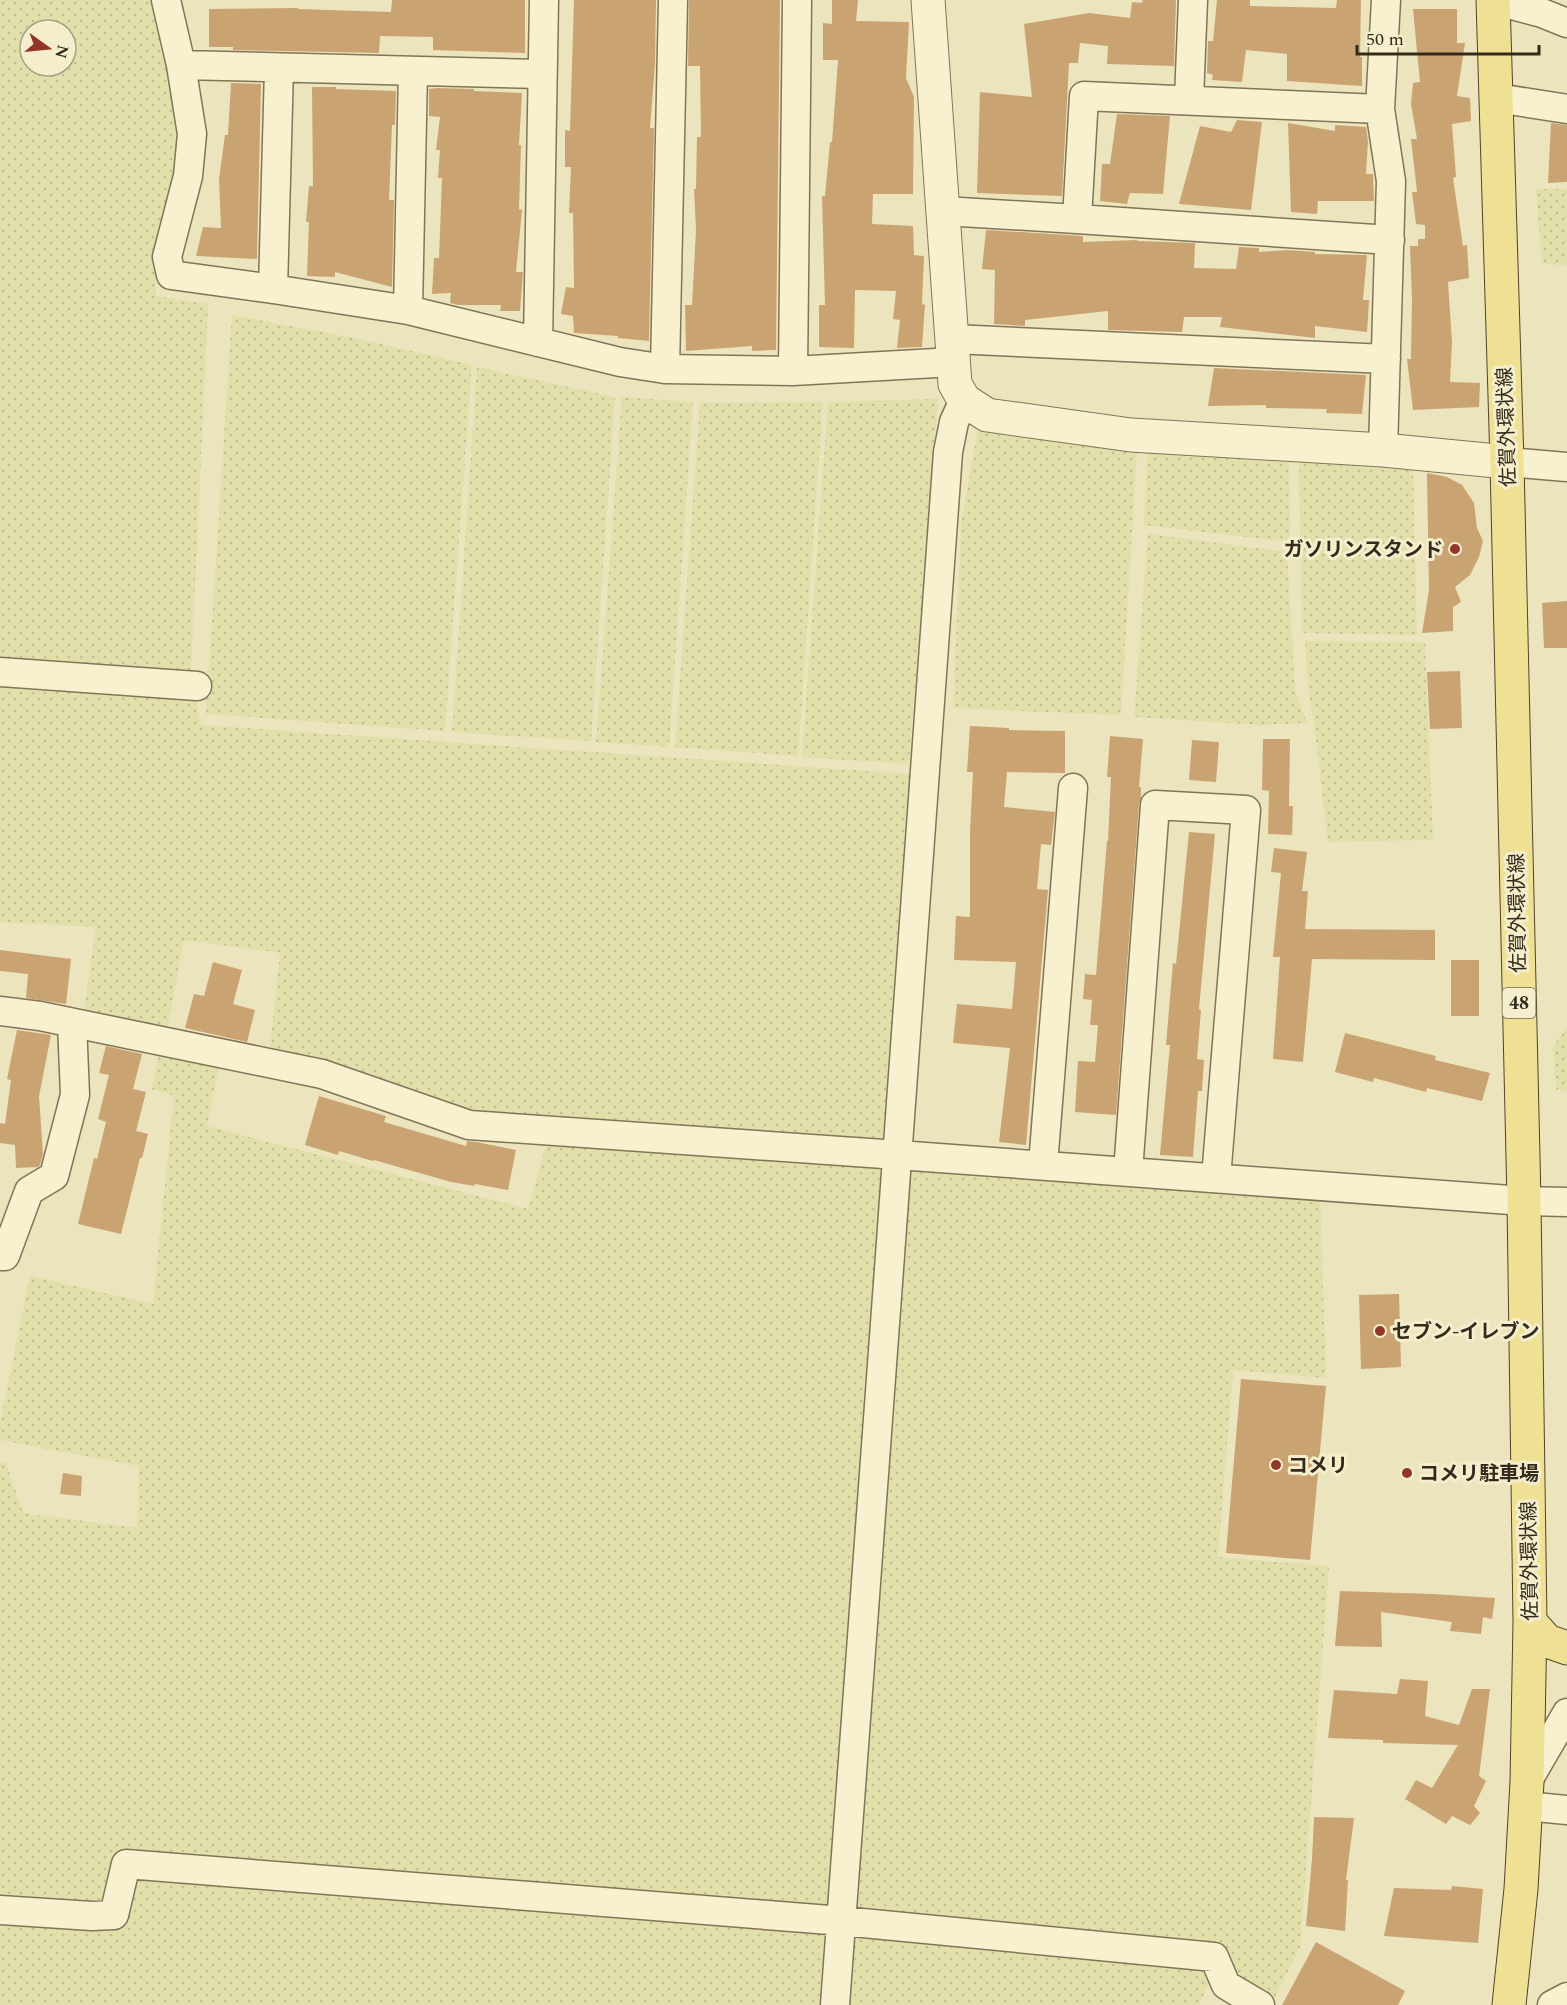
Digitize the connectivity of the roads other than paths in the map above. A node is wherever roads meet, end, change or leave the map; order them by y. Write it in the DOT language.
graph roads {
  1 [pos="165,0"];
  2 [pos="544,0"];
  3 [pos="673,0"];
  4 [pos="797,0"];
  5 [pos="927,0"];
  6 [pos="1193,0"];
  7 [pos="1386,0"];
  8 [pos="1493,0"];
  9 [pos="1567,23"];
  10 [pos="181,65"];
  11 [pos="279,68"];
  12 [pos="413,71"];
  13 [pos="542,74"];
  14 [pos="1497,98"];
  15 [pos="1189,99"];
  16 [pos="1380,109"];
  17 [pos="1567,109"];
  18 [pos="944,211"];
  19 [pos="1077,219"];
  20 [pos="1390,240"];
  21 [pos="273,288"];
  22 [pos="408,310"];
  23 [pos="538,342"];
  24 [pos="954,351"];
  25 [pos="1386,359"];
  26 [pos="665,369"];
  27 [pos="793,371"];
  28 [pos="964,400"];
  29 [pos="1383,450"];
  30 [pos="1508,462"];
  31 [pos="1567,467"];
  32 [pos="0,672"];
  33 [pos="197,686"];
  34 [pos="1073,788"];
  35 [pos="0,1011"];
  36 [pos="72,1023"];
  37 [pos="898,1155"];
  38 [pos="1043,1165"];
  39 [pos="1128,1172"];
  40 [pos="1216,1178"];
  41 [pos="1524,1201"];
  42 [pos="1567,1202"];
  43 [pos="0,1256"];
  44 [pos="1530,1622"];
  45 [pos="1567,1648"];
  46 [pos="1567,1713"];
  47 [pos="1527,1794"];
  48 [pos="1567,1810"];
  49 [pos="0,1910"];
  50 [pos="842,1921"];
  51 [pos="1567,1996"];
  52 [pos="835,2005"];
  53 [pos="1260,2005"];
  54 [pos="1509,2005"];
  55 [pos="1552,2005"];
  1 -- 10 [label="street"];
  2 -- 13 [label="street"];
  3 -- 26 [label="street"];
  4 -- 27 [label="street"];
  5 -- 18 [label="street"];
  6 -- 15 [label="street"];
  7 -- 16 [label="street"];
  8 -- 9 [label="street"];
  8 -- 14 [label="main road, 佐賀外環状線 / 48"];
  10 -- 11 [label="street"];
  10 -- 21 [label="street"];
  11 -- 12 [label="street"];
  11 -- 21 [label="street"];
  12 -- 13 [label="street"];
  12 -- 22 [label="street"];
  13 -- 23 [label="street"];
  14 -- 17 [label="street"];
  14 -- 30 [label="main road, 佐賀外環状線 / 48"];
  15 -- 16 [label="street"];
  15 -- 19 [label="street"];
  16 -- 20 [label="street"];
  18 -- 19 [label="street"];
  18 -- 24 [label="street"];
  19 -- 20 [label="street"];
  20 -- 25 [label="street"];
  21 -- 22 [label="street"];
  22 -- 23 [label="street"];
  23 -- 26 [label="street"];
  24 -- 25 [label="street"];
  24 -- 27 [label="street"];
  24 -- 28 [label="street"];
  25 -- 29 [label="street"];
  26 -- 27 [label="street"];
  28 -- 29 [label="street"];
  28 -- 37 [label="street"];
  29 -- 30 [label="street"];
  30 -- 31 [label="street"];
  30 -- 41 [label="main road, 佐賀外環状線 / 48"];
  32 -- 33 [label="street"];
  34 -- 38 [label="street"];
  35 -- 36 [label="street"];
  36 -- 37 [label="street"];
  36 -- 43 [label="street"];
  37 -- 38 [label="street"];
  37 -- 50 [label="street"];
  38 -- 39 [label="street"];
  39 -- 40 [label="street"];
  39 -- 40 [label="street"];
  40 -- 41 [label="street"];
  41 -- 42 [label="street"];
  41 -- 44 [label="main road, 佐賀外環状線 / 48"];
  44 -- 45 [label="main road"];
  44 -- 47 [label="main road, 佐賀外環状線 / 48"];
  46 -- 47 [label="street"];
  47 -- 48 [label="street"];
  47 -- 54 [label="main road, 佐賀外環状線 / 48"];
  49 -- 50 [label="street"];
  50 -- 52 [label="street"];
  50 -- 53 [label="street"];
  51 -- 55 [label="street"];
}
